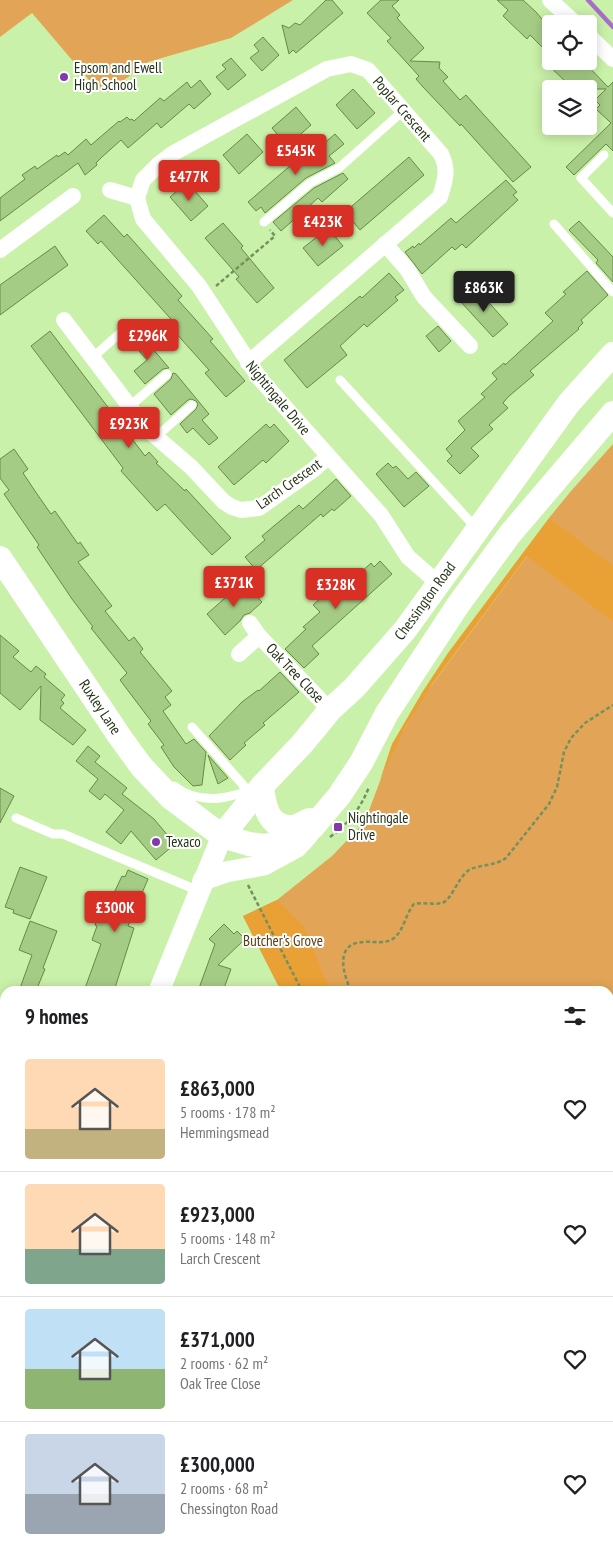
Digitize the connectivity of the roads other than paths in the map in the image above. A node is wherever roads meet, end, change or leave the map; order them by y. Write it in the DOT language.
graph roads {
  1 [pos="550,0"];
  2 [pos="566,15"];
  3 [pos="597,44"];
  4 [pos="613,59"];
  5 [pos="404,110"];
  6 [pos="604,155"];
  7 [pos="110,190"];
  8 [pos="73,196"];
  9 [pos="137,198"];
  10 [pos="613,213"];
  11 [pos="264,222"];
  12 [pos="554,224"];
  13 [pos="385,244"];
  14 [pos="0,250"];
  15 [pos="613,292"];
  16 [pos="64,320"];
  17 [pos="128,326"];
  18 [pos="470,346"];
  19 [pos="613,354"];
  20 [pos="92,358"];
  21 [pos="248,363"];
  22 [pos="167,374"];
  23 [pos="340,380"];
  24 [pos="192,405"];
  25 [pos="129,407"];
  26 [pos="613,414"];
  27 [pos="156,437"];
  28 [pos="328,457"];
  29 [pos="477,529"];
  30 [pos="3,571"];
  31 [pos="438,583"];
  32 [pos="239,654"];
  33 [pos="330,710"];
  34 [pos="192,727"];
  35 [pos="141,766"];
  36 [pos="253,792"];
  37 [pos="330,807"];
  38 [pos="16,818"];
  39 [pos="312,828"];
  40 [pos="222,836"];
  41 [pos="201,885"];
  42 [pos="161,986"];
  1 -- 2 [label="street"];
  3 -- 4 [label="street"];
  5 -- 9 [label="street, Poplar Crescent"];
  5 -- 11 [label="lane"];
  5 -- 13 [label="street, Poplar Crescent"];
  6 -- 10 [label="lane"];
  7 -- 9 [label="street"];
  8 -- 14 [label="street"];
  9 -- 21 [label="street, Nightingale Drive"];
  12 -- 15 [label="lane"];
  13 -- 18 [label="street"];
  13 -- 21 [label="street, Poplar Crescent"];
  16 -- 20 [label="street, Larch Crescent"];
  17 -- 20 [label="lane"];
  19 -- 29 [label="main road, Chessington Road"];
  20 -- 25 [label="street, Larch Crescent"];
  21 -- 28 [label="street, Nightingale Drive"];
  22 -- 25 [label="lane"];
  23 -- 29 [label="lane"];
  24 -- 27 [label="lane"];
  25 -- 27 [label="street, Larch Crescent"];
  26 -- 37 [label="main road, Chessington Road"];
  27 -- 28 [label="street, Larch Crescent"];
  28 -- 31 [label="street, Nightingale Drive"];
  29 -- 31 [label="main road, Chessington Road"];
  30 -- 35 [label="main road, Ruxley Lane"];
  31 -- 33 [label="main road, Chessington Road"];
  32 -- 33 [label="street, Oak Tree Close"];
  33 -- 36 [label="main road, Chessington Road"];
  34 -- 36 [label="lane"];
  35 -- 36 [label="lane"];
  35 -- 40 [label="main road, Ruxley Lane"];
  36 -- 37 [label="main road"];
  36 -- 40 [label="main road, Chessington Road"];
  37 -- 39 [label="main road, Chessington Road"];
  38 -- 41 [label="lane"];
  39 -- 40 [label="main road, Chessington Road"];
  39 -- 41 [label="street, Chessington Road"];
  40 -- 41 [label="street, Chessington Road"];
  41 -- 42 [label="street, Chessington Road"];
}
